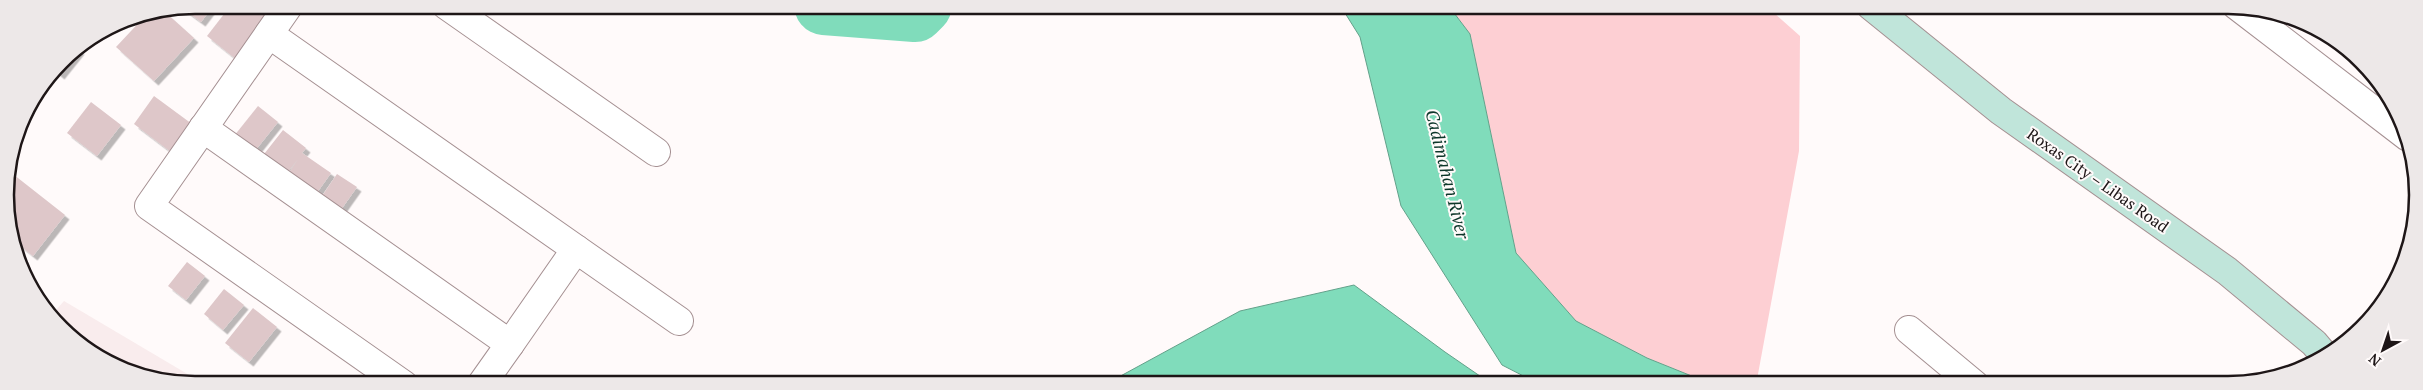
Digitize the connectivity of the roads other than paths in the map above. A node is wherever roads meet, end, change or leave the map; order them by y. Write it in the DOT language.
graph roads {
  1 [pos="283,14"];
  2 [pos="459,14"];
  3 [pos="1881,14"];
  4 [pos="2249,15"];
  5 [pos="269,34"];
  6 [pos="203,128"];
  7 [pos="2396,128"];
  8 [pos="656,152"];
  9 [pos="576,249"];
  10 [pos="679,321"];
  11 [pos="1909,330"];
  12 [pos="510,344"];
  13 [pos="2321,351"];
  14 [pos="391,376"];
  15 [pos="487,376"];
  16 [pos="1964,376"];
  1 -- 5 [label="street"];
  2 -- 8 [label="street"];
  3 -- 13 [label="main road, Roxas City – Libas Road"];
  4 -- 7 [label="street"];
  5 -- 6 [label="street"];
  5 -- 9 [label="street"];
  6 -- 12 [label="street"];
  6 -- 14 [label="street"];
  9 -- 10 [label="street"];
  9 -- 12 [label="street"];
  11 -- 16 [label="street"];
  12 -- 15 [label="street"];
}
